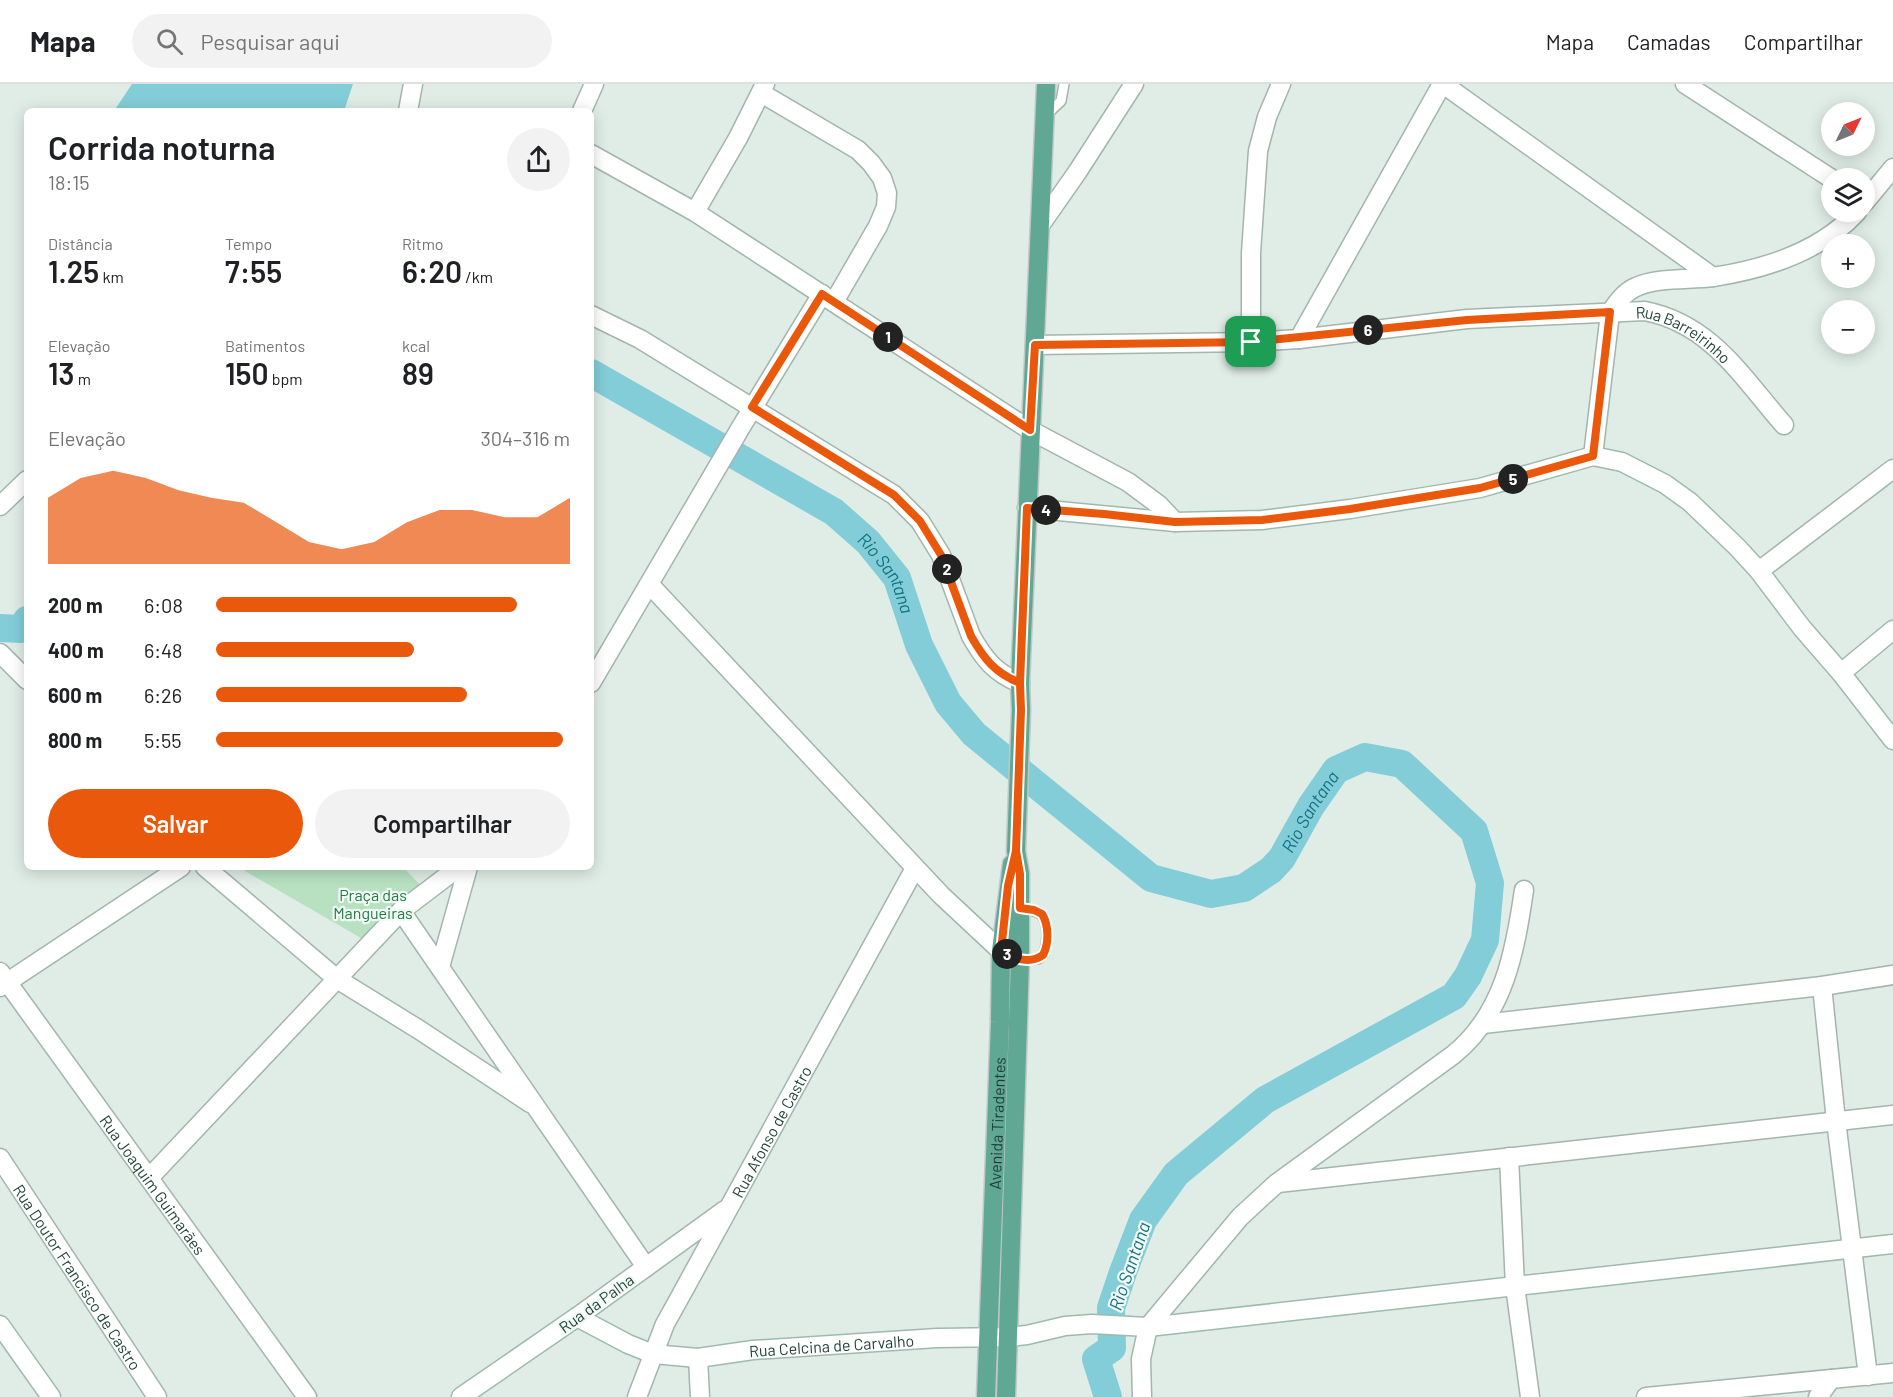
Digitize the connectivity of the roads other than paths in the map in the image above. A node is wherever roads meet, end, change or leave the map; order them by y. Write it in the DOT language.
graph roads {
  1 [pos="413,84"];
  2 [pos="594,84"];
  3 [pos="1046,84"];
  4 [pos="1064,84"];
  5 [pos="1134,84"];
  6 [pos="1281,84"];
  7 [pos="1443,84"];
  8 [pos="1684,84"];
  9 [pos="763,88"];
  10 [pos="412,108"];
  11 [pos="583,108"];
  12 [pos="1044,116"];
  13 [pos="594,156"];
  14 [pos="1893,168"];
  15 [pos="1821,172"];
  16 [pos="1875,190"];
  17 [pos="695,212"];
  18 [pos="1847,222"];
  19 [pos="1041,224"];
  20 [pos="1713,277"];
  21 [pos="828,298"];
  22 [pos="1610,312"];
  23 [pos="594,314"];
  24 [pos="1299,339"];
  25 [pos="1251,342"];
  26 [pos="1035,345"];
  27 [pos="752,407"];
  28 [pos="1784,425"];
  29 [pos="1030,430"];
  30 [pos="1593,456"];
  31 [pos="1893,469"];
  32 [pos="24,483"];
  33 [pos="0,506"];
  34 [pos="1027,508"];
  35 [pos="1175,522"];
  36 [pos="1759,571"];
  37 [pos="650,585"];
  38 [pos="1893,630"];
  39 [pos="0,653"];
  40 [pos="1841,674"];
  41 [pos="24,677"];
  42 [pos="594,678"];
  43 [pos="1020,683"];
  44 [pos="1893,740"];
  45 [pos="915,868"];
  46 [pos="176,870"];
  47 [pos="209,870"];
  48 [pos="455,870"];
  49 [pos="467,870"];
  50 [pos="1524,890"];
  51 [pos="1013,908"];
  52 [pos="401,911"];
  53 [pos="1001,951"];
  54 [pos="1020,960"];
  55 [pos="440,967"];
  56 [pos="1893,975"];
  57 [pos="337,979"];
  58 [pos="2,981"];
  59 [pos="1822,986"];
  60 [pos="1483,1023"];
  61 [pos="539,1109"];
  62 [pos="1893,1115"];
  63 [pos="1836,1121"];
  64 [pos="1509,1157"];
  65 [pos="0,1158"];
  66 [pos="148,1178"];
  67 [pos="1276,1184"];
  68 [pos="729,1207"];
  69 [pos="1893,1244"];
  70 [pos="1852,1249"];
  71 [pos="646,1267"];
  72 [pos="1515,1286"];
  73 [pos="577,1317"];
  74 [pos="0,1325"];
  75 [pos="1148,1327"];
  76 [pos="989,1336"];
  77 [pos="1008,1337"];
  78 [pos="653,1354"];
  79 [pos="698,1358"];
  80 [pos="1893,1373"];
  81 [pos="1868,1376"];
  82 [pos="1831,1379"];
  83 [pos="47,1396"];
  84 [pos="157,1397"];
  85 [pos="307,1397"];
  86 [pos="461,1397"];
  87 [pos="637,1397"];
  88 [pos="700,1397"];
  89 [pos="986,1397"];
  90 [pos="1006,1397"];
  91 [pos="1142,1397"];
  92 [pos="1530,1397"];
  93 [pos="1646,1397"];
  94 [pos="1818,1397"];
  1 -- 10 [label="street"];
  2 -- 11 [label="street"];
  3 -- 12 [label="main road, Avenida Tiradentes"];
  4 -- 12 [label="lane"];
  5 -- 19 [label="street"];
  6 -- 25 [label="street"];
  7 -- 20 [label="street"];
  7 -- 24 [label="street"];
  8 -- 15 [label="street"];
  9 -- 17 [label="street"];
  9 -- 21 [label="street"];
  12 -- 19 [label="main road, Avenida Tiradentes"];
  13 -- 17 [label="street"];
  14 -- 16 [label="street"];
  17 -- 21 [label="street"];
  18 -- 20 [label="street"];
  19 -- 26 [label="main road, Avenida Tiradentes"];
  20 -- 22 [label="street"];
  21 -- 27 [label="street"];
  21 -- 29 [label="street"];
  22 -- 24 [label="street, Rua Barreirinho"];
  22 -- 28 [label="street, Rua Barreirinho"];
  22 -- 30 [label="street"];
  23 -- 27 [label="street"];
  24 -- 25 [label="street, Rua Barreirinho"];
  25 -- 26 [label="street, Rua Barreirinho"];
  26 -- 29 [label="main road, Avenida Tiradentes"];
  27 -- 37 [label="street"];
  27 -- 43 [label="street"];
  29 -- 34 [label="main road, Avenida Tiradentes"];
  29 -- 35 [label="street"];
  30 -- 35 [label="street"];
  30 -- 36 [label="street"];
  31 -- 36 [label="street"];
  32 -- 33 [label="street"];
  34 -- 35 [label="street"];
  34 -- 43 [label="main road, Avenida Tiradentes"];
  36 -- 40 [label="street"];
  37 -- 42 [label="street"];
  37 -- 45 [label="street"];
  38 -- 40 [label="street"];
  39 -- 41 [label="street"];
  40 -- 44 [label="street"];
  43 -- 51 [label="main road, Avenida Tiradentes"];
  45 -- 53 [label="street"];
  45 -- 68 [label="street, Rua Afonso de Castro"];
  46 -- 58 [label="street"];
  47 -- 57 [label="street"];
  48 -- 52 [label="street"];
  49 -- 55 [label="street"];
  50 -- 60 [label="street"];
  51 -- 53 [label="main road, Avenida Tiradentes"];
  51 -- 54 [label="main road"];
  51 -- 54 [label="lane"];
  52 -- 55 [label="street"];
  52 -- 57 [label="street"];
  53 -- 54 [label="street"];
  53 -- 76 [label="main road, Avenida Tiradentes"];
  54 -- 77 [label="main road"];
  55 -- 61 [label="street"];
  56 -- 59 [label="street"];
  57 -- 61 [label="street"];
  57 -- 66 [label="street"];
  58 -- 66 [label="street, Rua Joaquim Guimarães"];
  59 -- 60 [label="street"];
  59 -- 63 [label="street"];
  60 -- 67 [label="street"];
  61 -- 71 [label="street"];
  62 -- 63 [label="street"];
  63 -- 64 [label="street"];
  63 -- 70 [label="street"];
  64 -- 67 [label="street"];
  64 -- 72 [label="street"];
  65 -- 84 [label="street, Rua Doutor Francisco de Castro"];
  66 -- 85 [label="street, Rua Joaquim Guimarães"];
  67 -- 75 [label="street"];
  68 -- 71 [label="street, Rua da Palha"];
  68 -- 78 [label="street, Rua Afonso de Castro"];
  69 -- 70 [label="street, Rua Celcina de Carvalho"];
  70 -- 72 [label="street, Rua Celcina de Carvalho"];
  70 -- 81 [label="street"];
  71 -- 73 [label="street, Rua da Palha"];
  72 -- 75 [label="street, Rua Celcina de Carvalho"];
  72 -- 92 [label="street"];
  73 -- 78 [label="street, Rua Celcina de Carvalho"];
  73 -- 86 [label="street, Rua da Palha"];
  74 -- 83 [label="street"];
  75 -- 77 [label="street, Rua Celcina de Carvalho"];
  75 -- 91 [label="street"];
  76 -- 77 [label="street, Rua Celcina de Carvalho"];
  76 -- 79 [label="street, Rua Celcina de Carvalho"];
  76 -- 89 [label="main road, Avenida Tiradentes"];
  77 -- 90 [label="main road"];
  78 -- 79 [label="street, Rua Celcina de Carvalho"];
  78 -- 87 [label="street, Rua Afonso de Castro"];
  79 -- 88 [label="street"];
  80 -- 81 [label="street"];
  81 -- 82 [label="street"];
  82 -- 93 [label="street"];
  82 -- 94 [label="street"];
}
